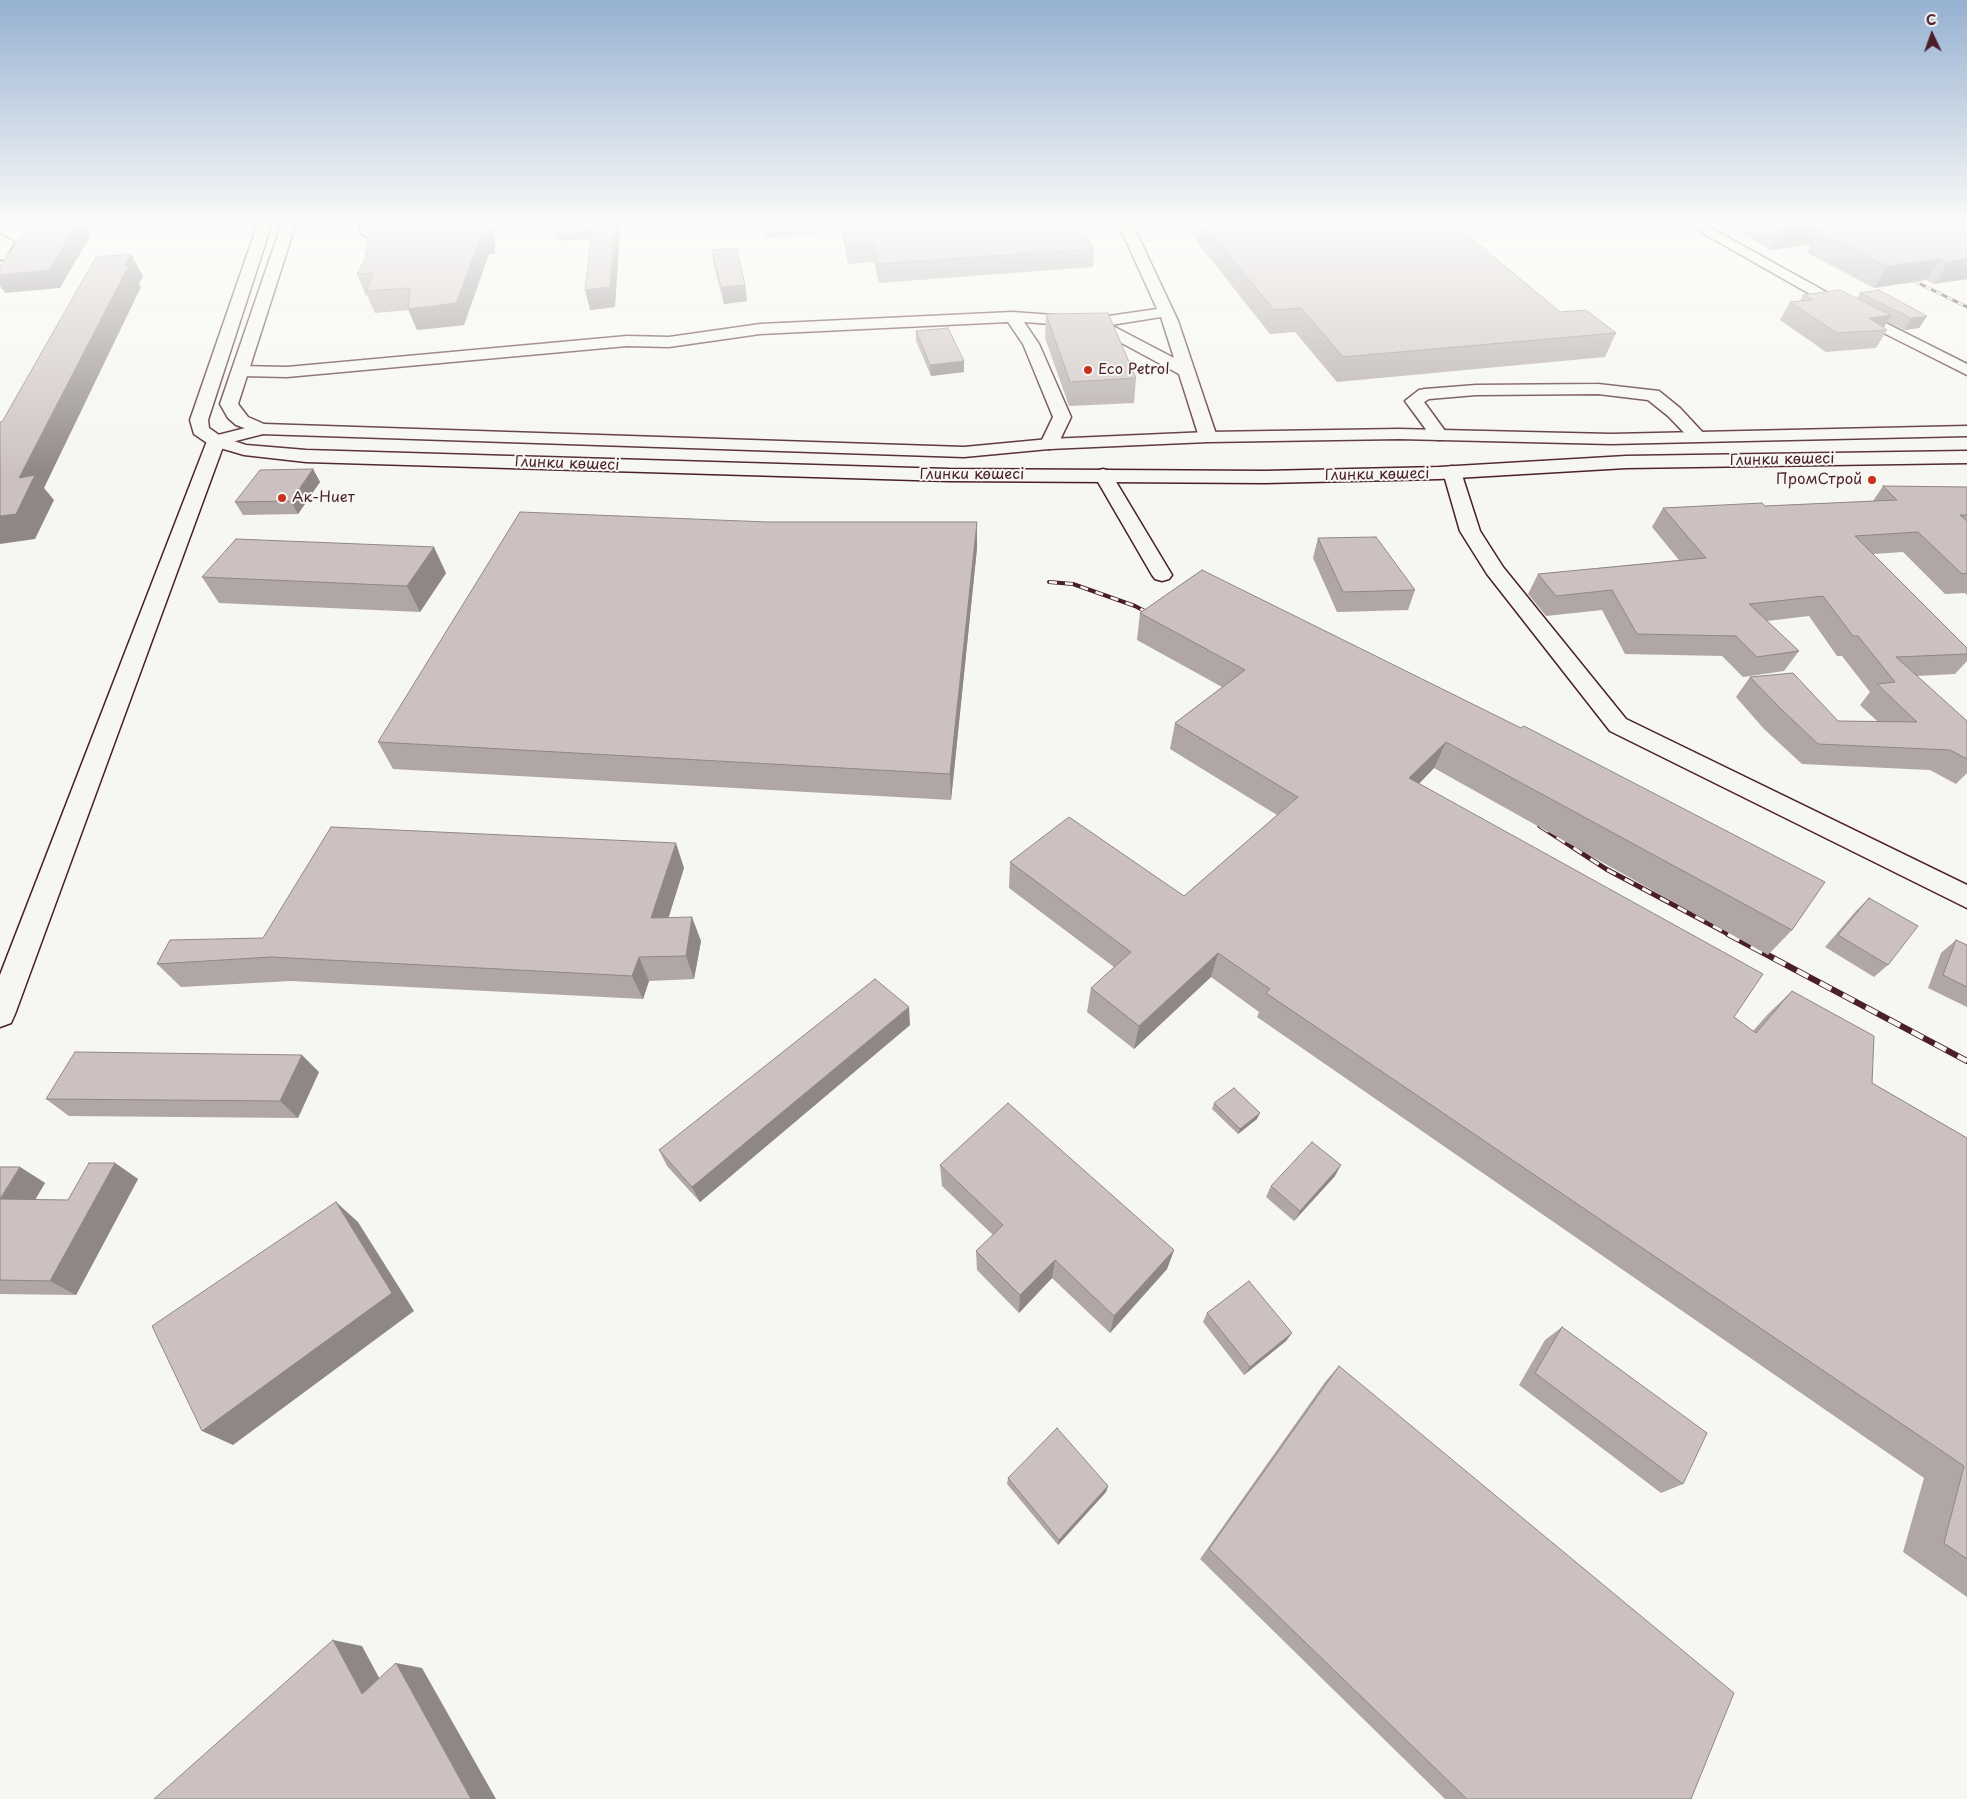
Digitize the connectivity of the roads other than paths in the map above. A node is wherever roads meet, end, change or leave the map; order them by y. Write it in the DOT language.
graph roads {
  1 [pos="237,307"];
  2 [pos="263,307"];
  3 [pos="1163,307"];
  4 [pos="1843,307"];
  5 [pos="1165,312"];
  6 [pos="1012,317"];
  7 [pos="1060,321"];
  8 [pos="1096,323"];
  9 [pos="1033,349"];
  10 [pos="1967,370"];
  11 [pos="240,371"];
  12 [pos="1186,371"];
  13 [pos="261,429"];
  14 [pos="1967,431"];
  15 [pos="1208,437"];
  16 [pos="1698,437"];
  17 [pos="216,441"];
  18 [pos="1111,441"];
  19 [pos="1049,444"];
  20 [pos="1967,457"];
  21 [pos="1439,458"];
  22 [pos="1104,475"];
  23 [pos="1162,575"];
  24 [pos="1967,897"];
  25 [pos="0,1014"];
  1 -- 17 [label="main road, Глинки көшесі"];
  2 -- 11 [label="main road, Глинки көшесі"];
  3 -- 5 [label="main road"];
  4 -- 10 [label="main road"];
  5 -- 8 [label="main road"];
  5 -- 12 [label="main road"];
  6 -- 7 [label="main road"];
  6 -- 9 [label="main road"];
  6 -- 11 [label="main road"];
  7 -- 8 [label="main road"];
  7 -- 9 [label="main road"];
  8 -- 12 [label="main road"];
  9 -- 19 [label="main road"];
  11 -- 13 [label="main road, Глинки көшесі"];
  12 -- 15 [label="main road"];
  13 -- 17 [label="main road"];
  13 -- 19 [label="main road, Глинки көшесі"];
  14 -- 16 [label="main road, Глинки көшесі"];
  15 -- 18 [label="main road, Глинки көшесі"];
  15 -- 21 [label="main road, Глинки көшесі"];
  16 -- 21 [label="main road, Глинки көшесі"];
  16 -- 21 [label="main road"];
  17 -- 22 [label="main road, Глинки көшесі"];
  17 -- 25 [label="main road"];
  18 -- 19 [label="main road, Глинки көшесі"];
  18 -- 22 [label="main road"];
  20 -- 21 [label="main road, Глинки көшесі"];
  21 -- 22 [label="main road, Глинки көшесі"];
  21 -- 24 [label="main road"];
  22 -- 23 [label="main road"];
}
